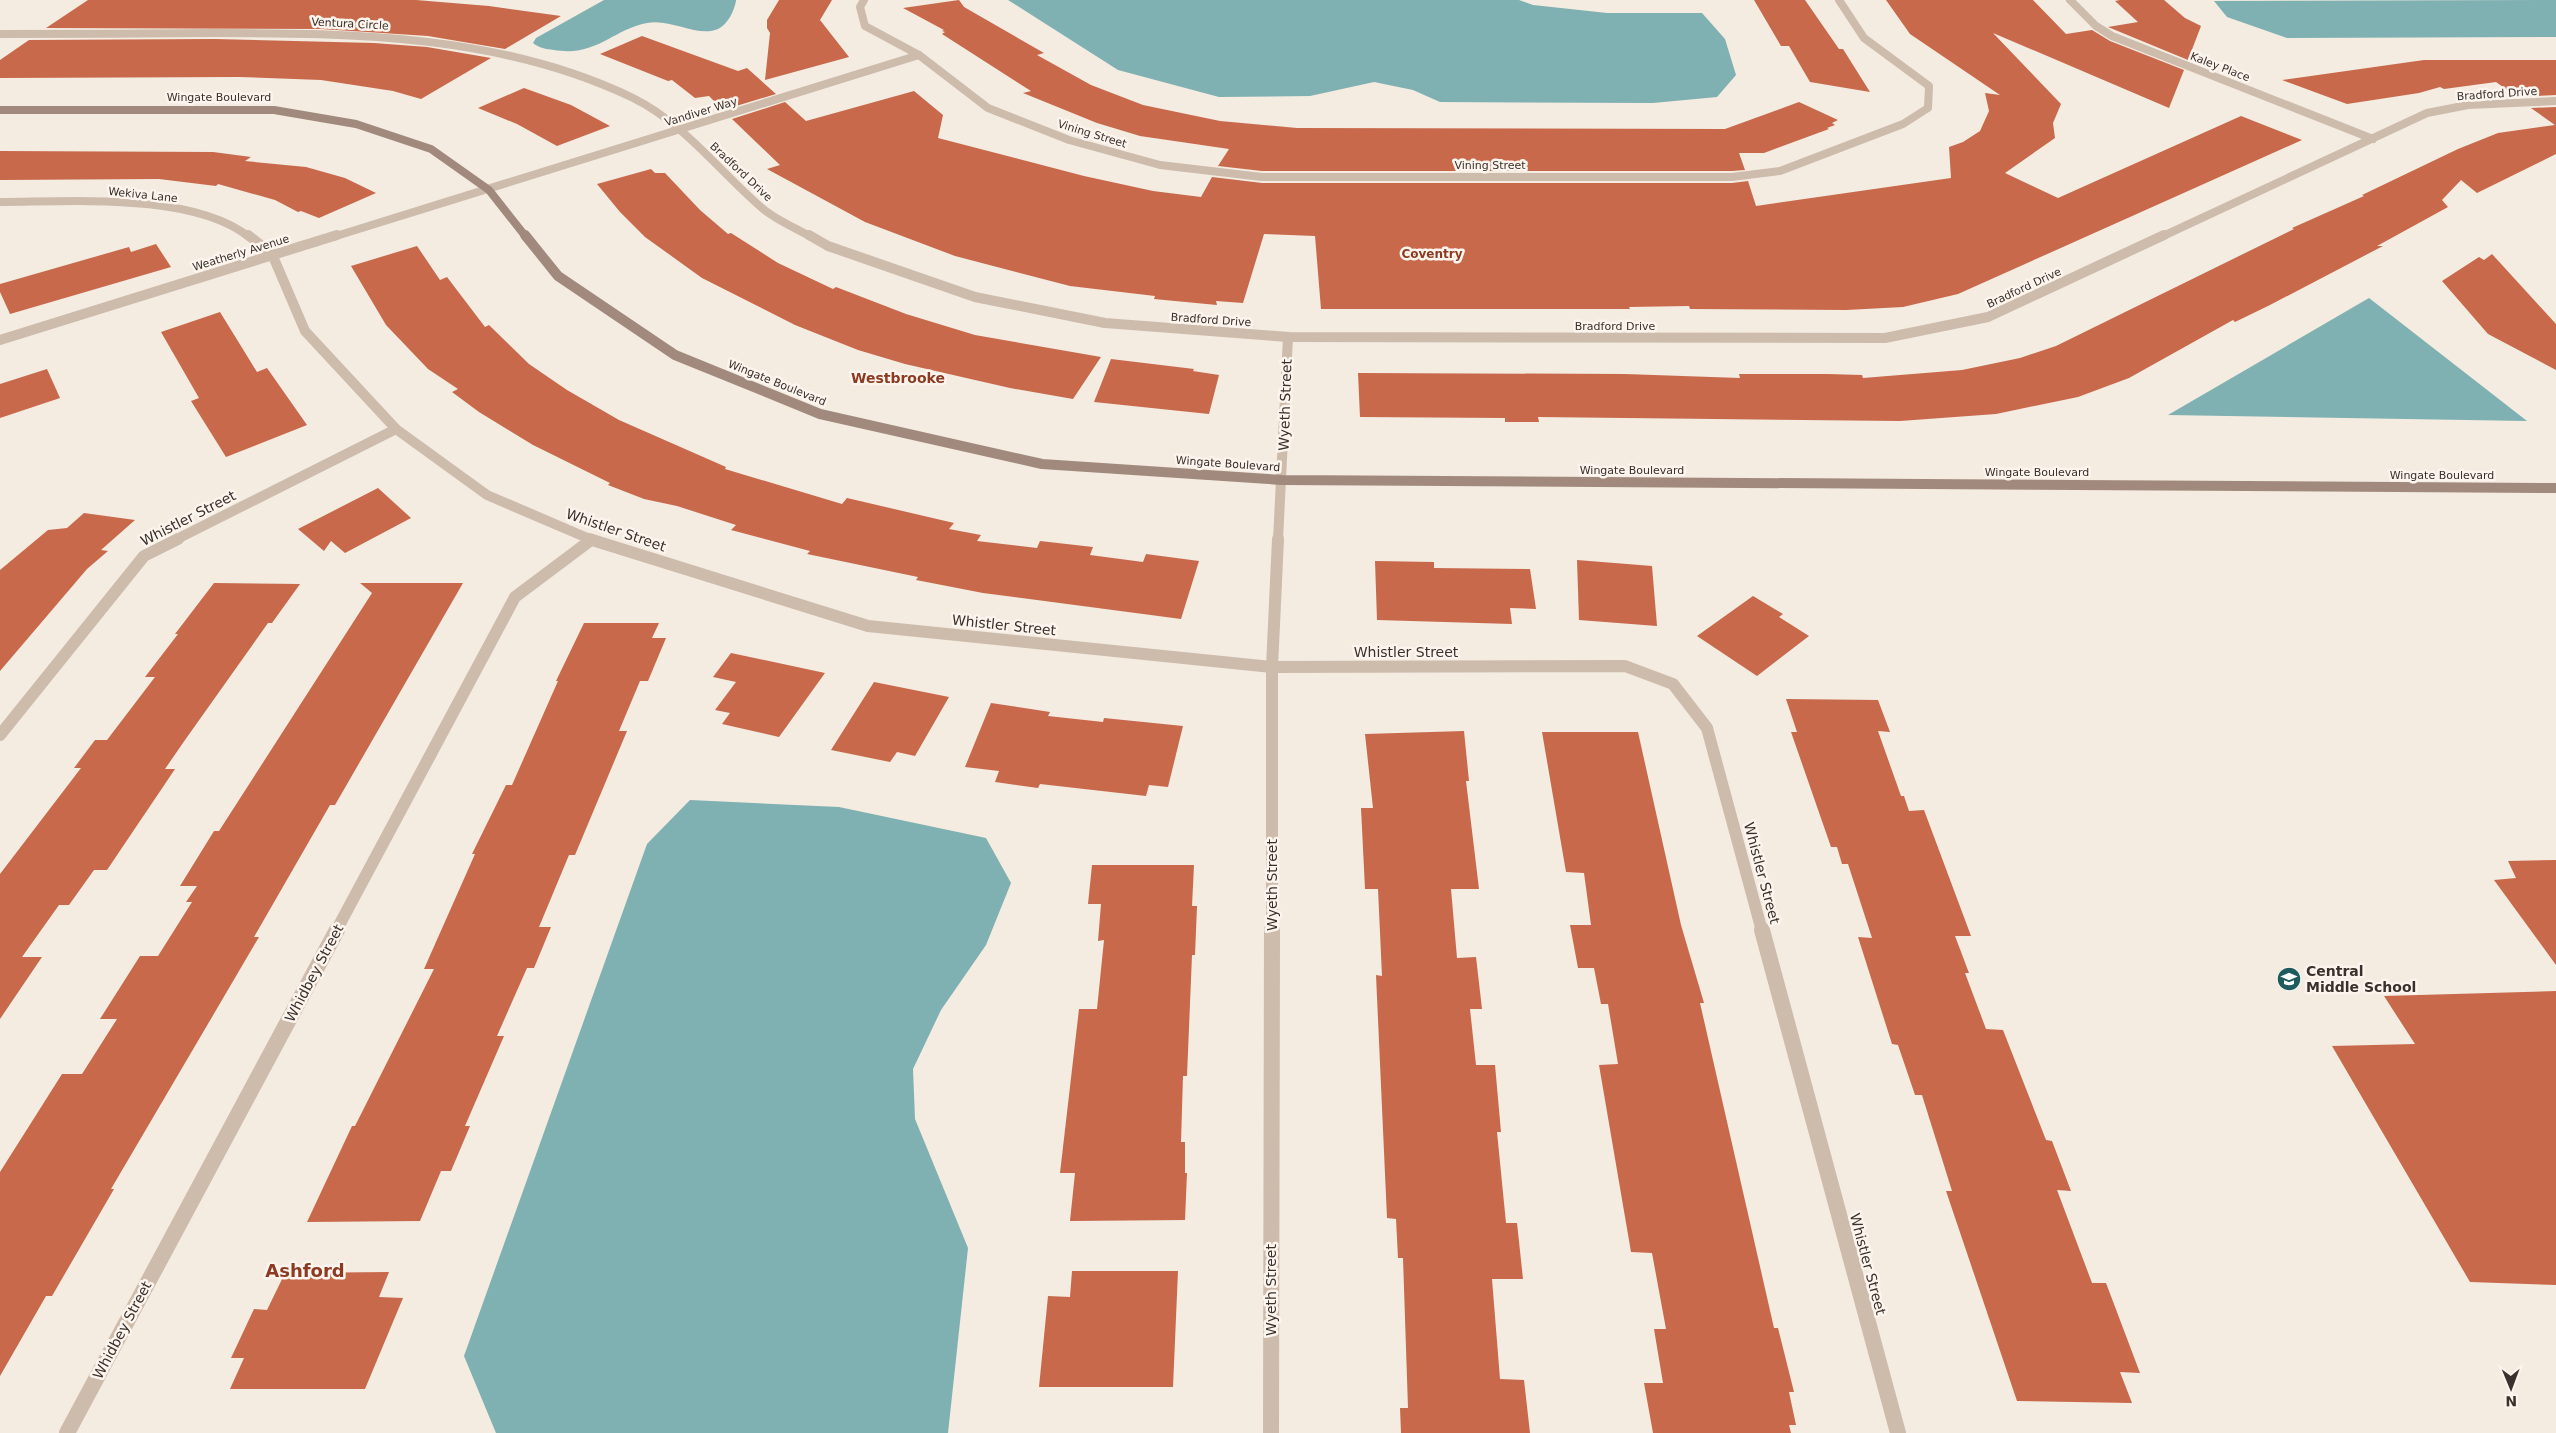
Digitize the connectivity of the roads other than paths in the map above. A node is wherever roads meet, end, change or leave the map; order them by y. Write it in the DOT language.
graph roads {
  1 [pos="864,0"];
  2 [pos="1839,0"];
  3 [pos="2070,0"];
  4 [pos="0,34"];
  5 [pos="919,55"];
  6 [pos="2556,101"];
  7 [pos="0,110"];
  8 [pos="680,130"];
  9 [pos="2372,139"];
  10 [pos="489,190"];
  11 [pos="0,202"];
  12 [pos="272,254"];
  13 [pos="1288,337"];
  14 [pos="0,340"];
  15 [pos="396,429"];
  16 [pos="1282,480"];
  17 [pos="2556,488"];
  18 [pos="591,540"];
  19 [pos="1272,667"];
  20 [pos="0,735"];
  21 [pos="67,1433"];
  22 [pos="1271,1433"];
  23 [pos="1898,1433"];
  1 -- 5 [label="street"];
  2 -- 5 [label="street, Vining Street"];
  3 -- 9 [label="street, Kaley Place"];
  4 -- 8 [label="street, Ventura Circle"];
  5 -- 8 [label="street, Vandiver Way"];
  6 -- 9 [label="street, Bradford Drive"];
  7 -- 10 [label="street, Wingate Boulevard"];
  8 -- 10 [label="street, Vandiver Way"];
  8 -- 13 [label="street, Bradford Drive"];
  9 -- 13 [label="street, Bradford Drive"];
  10 -- 12 [label="street, Weatherly Avenue"];
  10 -- 16 [label="street, Wingate Boulevard"];
  11 -- 12 [label="street, Wekiva Lane"];
  12 -- 14 [label="street, Weatherly Avenue"];
  12 -- 15 [label="street, Whistler Street"];
  13 -- 16 [label="street, Wyeth Street"];
  15 -- 18 [label="street, Whistler Street"];
  15 -- 20 [label="street, Whistler Street"];
  16 -- 17 [label="street, Wingate Boulevard"];
  16 -- 19 [label="street, Wyeth Street"];
  18 -- 19 [label="street, Whistler Street"];
  18 -- 21 [label="street, Whidbey Street"];
  19 -- 22 [label="street, Wyeth Street"];
  19 -- 23 [label="street, Whistler Street"];
}
